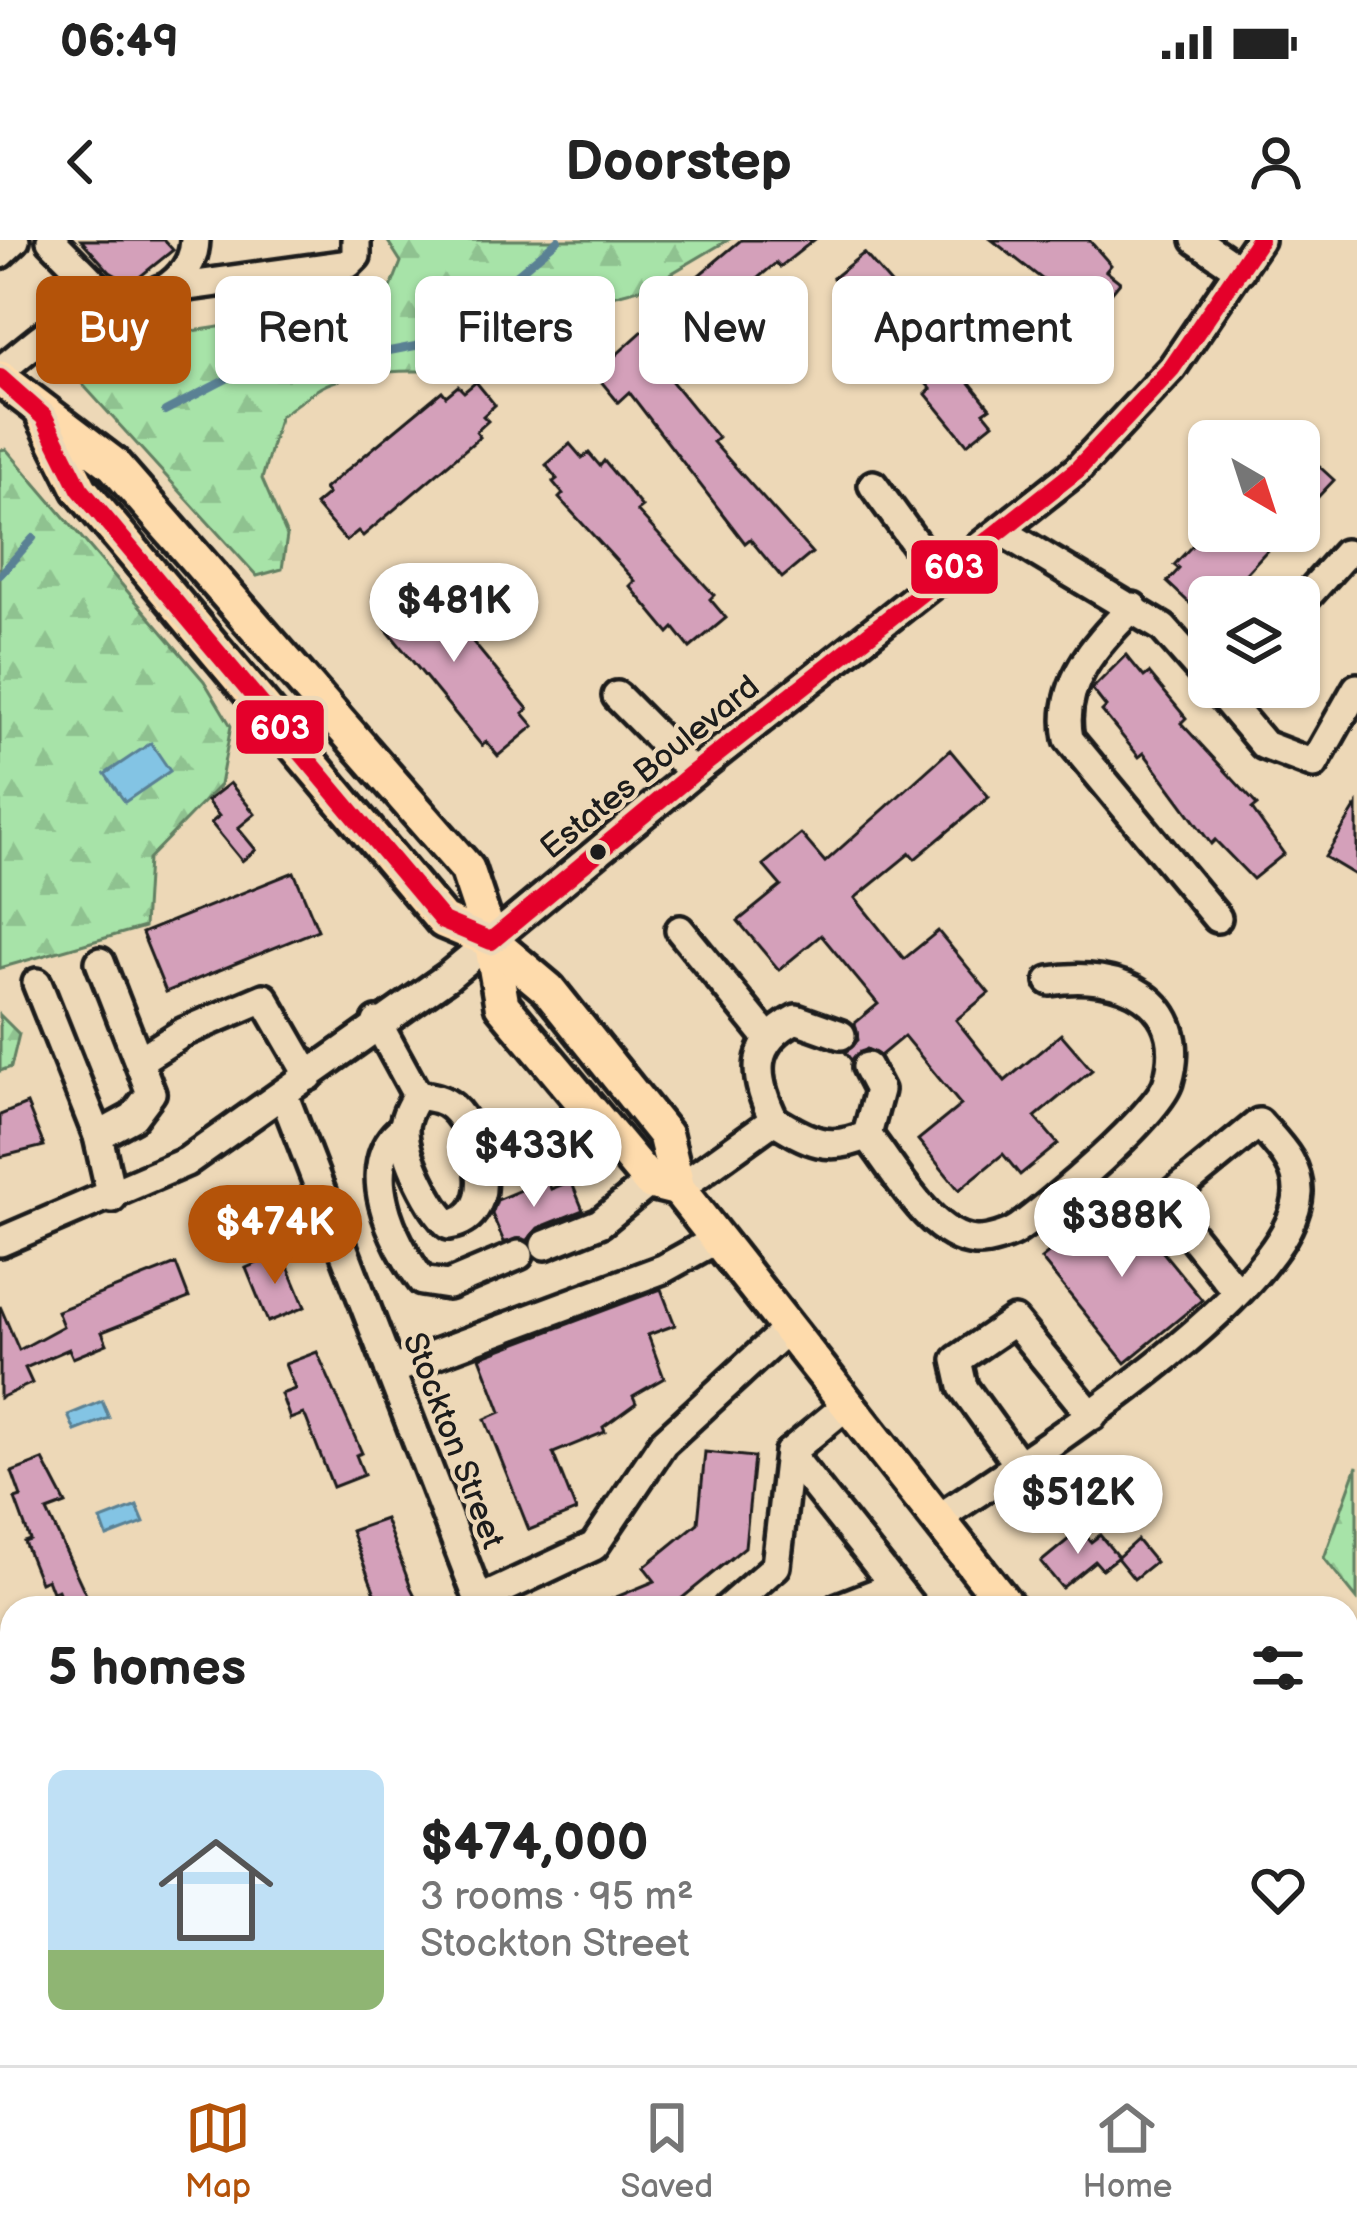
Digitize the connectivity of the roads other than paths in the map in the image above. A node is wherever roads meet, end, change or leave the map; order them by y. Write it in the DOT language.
graph roads {
  1 [pos="15,240"];
  2 [pos="51,240"];
  3 [pos="195,240"];
  4 [pos="1196,240"];
  5 [pos="1259,240"];
  6 [pos="352,252"];
  7 [pos="0,254"];
  8 [pos="1240,270"];
  9 [pos="86,276"];
  10 [pos="179,276"];
  11 [pos="191,284"];
  12 [pos="36,344"];
  13 [pos="0,375"];
  14 [pos="44,417"];
  15 [pos="873,485"];
  16 [pos="1003,532"];
  17 [pos="1346,554"];
  18 [pos="943,580"];
  19 [pos="1320,582"];
  20 [pos="1133,607"];
  21 [pos="1188,656"];
  22 [pos="1357,688"];
  23 [pos="616,696"];
  24 [pos="1234,708"];
  25 [pos="693,773"];
  26 [pos="1217,918"];
  27 [pos="680,930"];
  28 [pos="491,941"];
  29 [pos="100,962"];
  30 [pos="1050,981"];
  31 [pos="38,983"];
  32 [pos="377,1022"];
  33 [pos="841,1034"];
  34 [pos="768,1038"];
  35 [pos="140,1060"];
  36 [pos="867,1066"];
  37 [pos="309,1076"];
  38 [pos="417,1095"];
  39 [pos="284,1096"];
  40 [pos="774,1120"];
  41 [pos="403,1128"];
  42 [pos="867,1135"];
  43 [pos="98,1136"];
  44 [pos="664,1186"];
  45 [pos="112,1198"];
  46 [pos="717,1239"];
  47 [pos="0,1242"];
  48 [pos="1237,1292"];
  49 [pos="788,1328"];
  50 [pos="390,1371"];
  51 [pos="847,1405"];
  52 [pos="1092,1416"];
  53 [pos="789,1453"];
  54 [pos="1019,1465"];
  55 [pos="936,1520"];
  56 [pos="477,1596"];
  57 [pos="496,1596"];
  58 [pos="742,1596"];
  59 [pos="902,1596"];
  60 [pos="998,1596"];
  1 -- 7 [label="street"];
  2 -- 9 [label="street"];
  3 -- 10 [label="street"];
  4 -- 8 [label="street"];
  5 -- 8 [label="street, Estates Boulevard"];
  6 -- 11 [label="street"];
  8 -- 16 [label="street, Estates Boulevard"];
  12 -- 13 [label="street"];
  13 -- 14 [label="main road"];
  14 -- 28 [label="main road"];
  14 -- 28 [label="main road"];
  15 -- 18 [label="street"];
  16 -- 18 [label="street, Estates Boulevard"];
  16 -- 20 [label="street"];
  17 -- 19 [label="street"];
  18 -- 25 [label="street, Estates Boulevard"];
  20 -- 21 [label="street"];
  20 -- 26 [label="street"];
  22 -- 24 [label="street"];
  23 -- 25 [label="street"];
  25 -- 28 [label="street, Estates Boulevard"];
  27 -- 34 [label="street"];
  28 -- 32 [label="street, Estates Boulevard"];
  28 -- 44 [label="main road"];
  29 -- 35 [label="street"];
  30 -- 42 [label="street"];
  31 -- 43 [label="street"];
  32 -- 37 [label="street, Estates Boulevard"];
  32 -- 38 [label="street"];
  33 -- 34 [label="street"];
  34 -- 40 [label="street"];
  35 -- 37 [label="street"];
  35 -- 43 [label="street"];
  36 -- 42 [label="street"];
  37 -- 39 [label="street, Estates Boulevard"];
  38 -- 41 [label="street"];
  38 -- 41 [label="street"];
  39 -- 45 [label="street, Estates Boulevard"];
  39 -- 50 [label="street, Stockton Street"];
  40 -- 42 [label="street"];
  40 -- 44 [label="street"];
  41 -- 44 [label="street"];
  43 -- 45 [label="street"];
  44 -- 46 [label="main road"];
  45 -- 47 [label="street, Estates Boulevard"];
  46 -- 49 [label="main road"];
  46 -- 50 [label="street"];
  48 -- 48 [label="street"];
  48 -- 52 [label="street"];
  49 -- 51 [label="main road"];
  49 -- 57 [label="street"];
  50 -- 56 [label="street, Stockton Street"];
  51 -- 53 [label="street"];
  51 -- 55 [label="main road"];
  52 -- 54 [label="street"];
  52 -- 54 [label="street"];
  53 -- 58 [label="street"];
  53 -- 59 [label="street"];
  54 -- 55 [label="street"];
  55 -- 60 [label="main road"];
}
